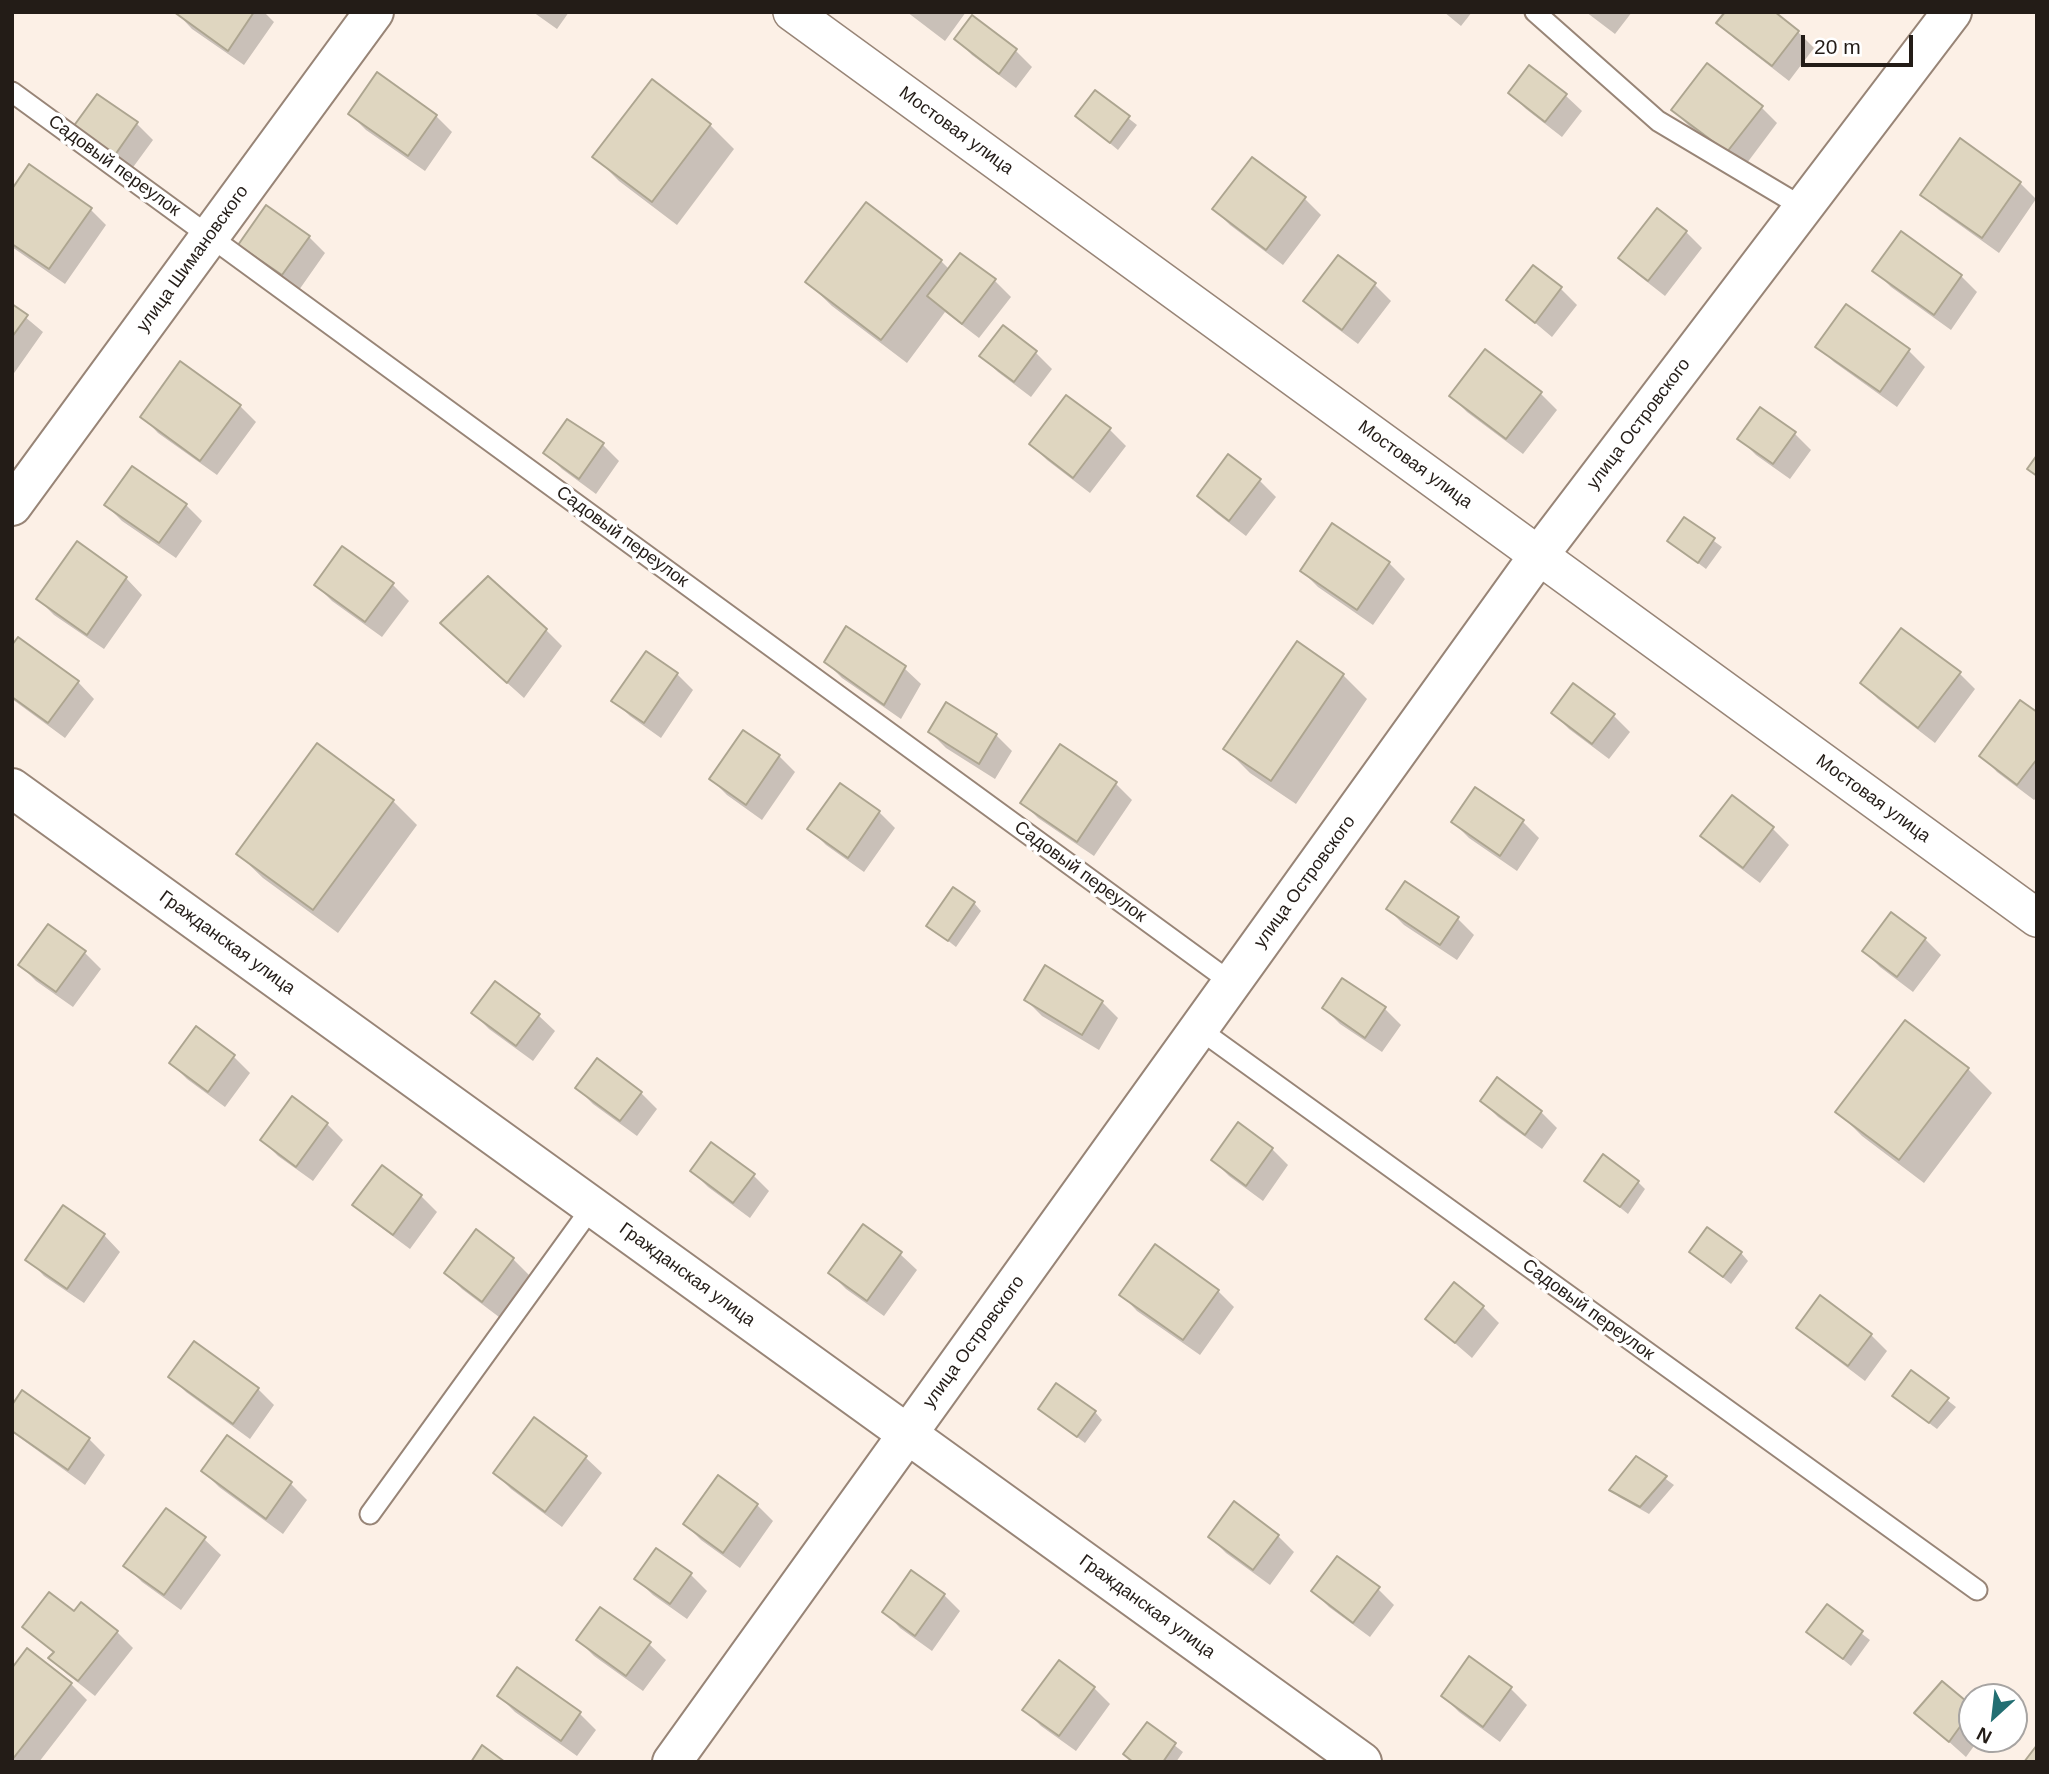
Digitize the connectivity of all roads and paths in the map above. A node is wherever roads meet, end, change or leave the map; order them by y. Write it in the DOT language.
graph roads {
  1 [pos="374,12"];
  2 [pos="792,12"];
  3 [pos="1535,12"];
  4 [pos="1952,12"];
  5 [pos="12,92"];
  6 [pos="1804,208"];
  7 [pos="210,236"];
  8 [pos="12,506"];
  9 [pos="1539,555"];
  10 [pos="12,788"];
  11 [pos="2037,918"];
  12 [pos="1232,983"];
  13 [pos="1199,1029"];
  14 [pos="592,1207"];
  15 [pos="908,1434"];
  16 [pos="370,1514"];
  17 [pos="1977,1590"];
  18 [pos="672,1762"];
  19 [pos="1362,1762"];
  1 -- 7 [label="street, улица Шимановского"];
  2 -- 9 [label="street, Мостовая улица"];
  3 -- 6 [label="lane"];
  4 -- 6 [label="street, улица Островского"];
  5 -- 7 [label="lane, Садовый переулок"];
  6 -- 9 [label="street, улица Островского"];
  7 -- 8 [label="street, улица Шимановского"];
  7 -- 12 [label="lane, Садовый переулок"];
  9 -- 11 [label="street, Мостовая улица"];
  9 -- 12 [label="street, улица Островского"];
  10 -- 14 [label="street, Гражданская улица"];
  12 -- 13 [label="street, улица Островского"];
  13 -- 15 [label="street, улица Островского"];
  13 -- 17 [label="lane, Садовый переулок"];
  14 -- 15 [label="street, Гражданская улица"];
  14 -- 16 [label="lane"];
  15 -- 18 [label="street, улица Островского"];
  15 -- 19 [label="street, Гражданская улица"];
}
